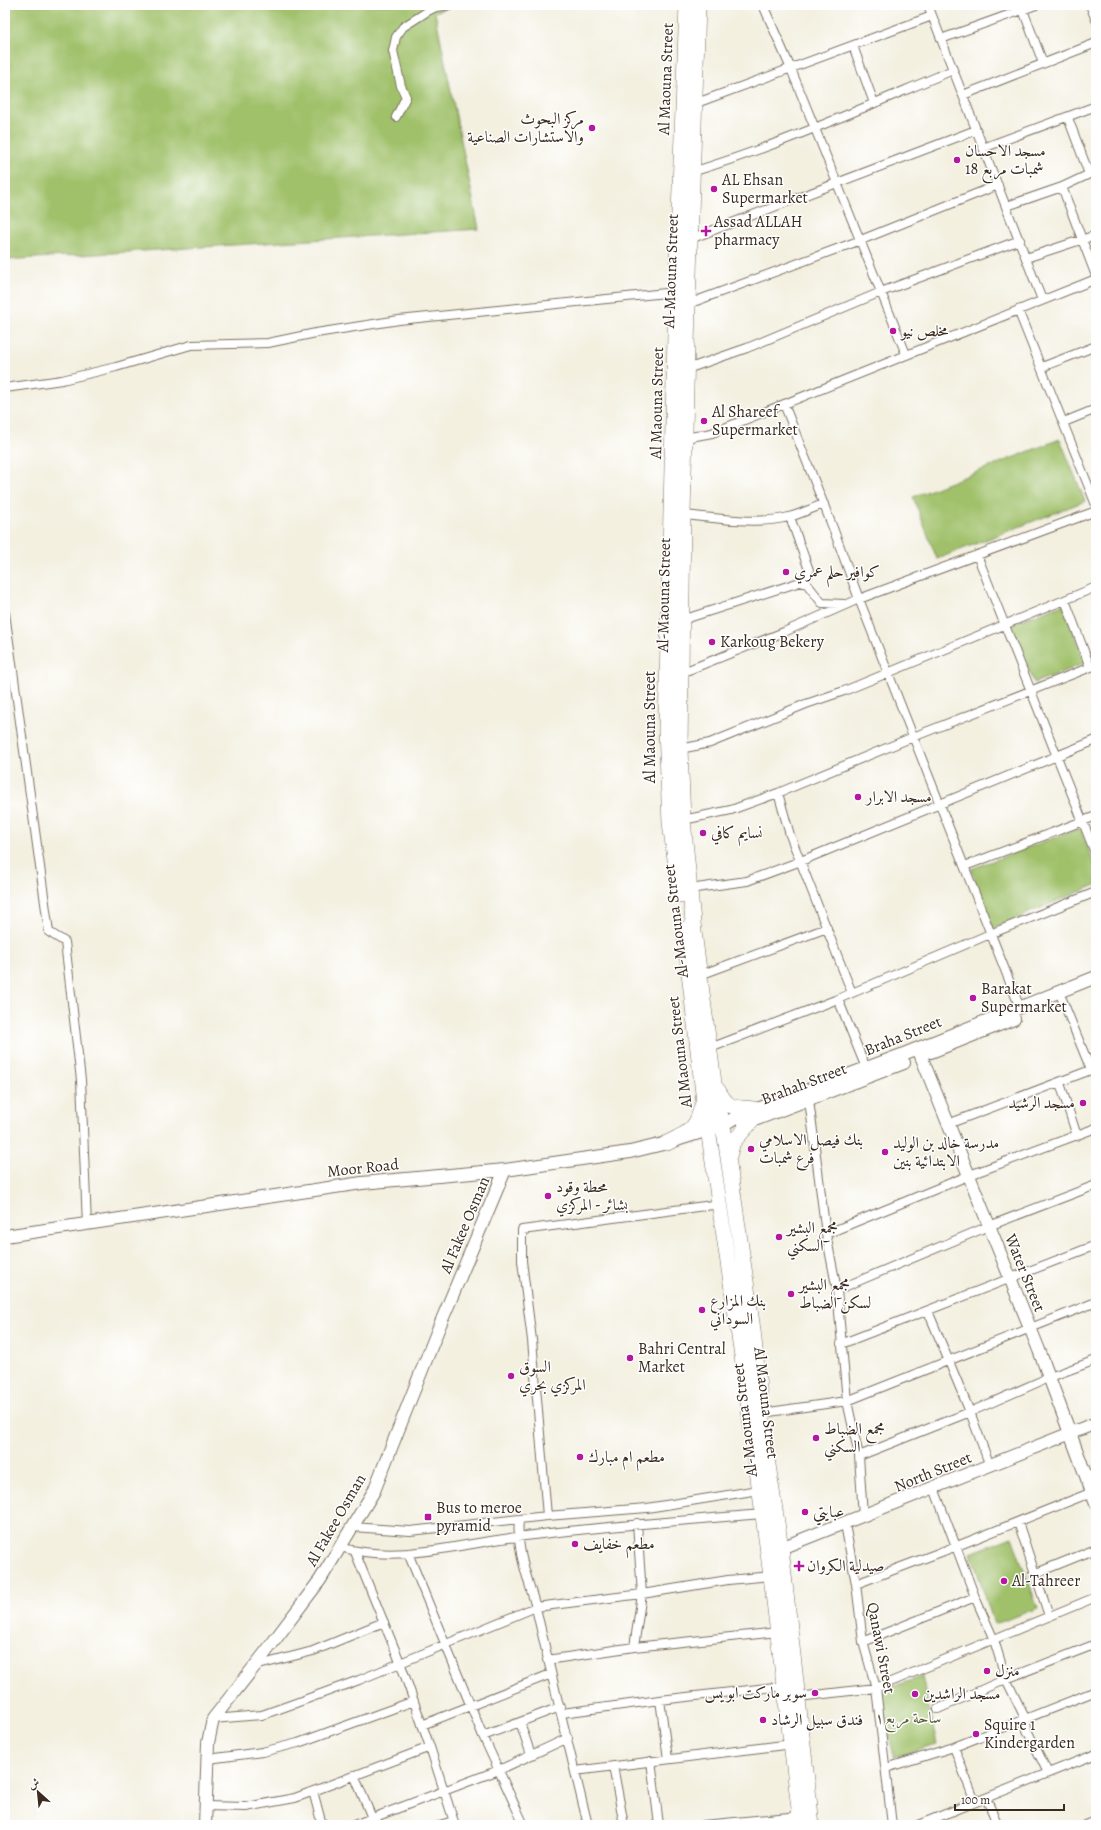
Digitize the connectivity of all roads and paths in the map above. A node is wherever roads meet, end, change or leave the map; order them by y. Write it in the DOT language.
graph roads {
  1 [pos="452,5"];
  2 [pos="687,5"];
  3 [pos="698,5"];
  4 [pos="762,5"];
  5 [pos="928,5"];
  6 [pos="1036,5"];
  7 [pos="1090,5"];
  8 [pos="1024,10"];
  9 [pos="932,16"];
  10 [pos="1096,20"];
  11 [pos="941,39"];
  12 [pos="1096,43"];
  13 [pos="853,46"];
  14 [pos="1043,63"];
  15 [pos="791,69"];
  16 [pos="953,70"];
  17 [pos="963,95"];
  18 [pos="874,103"];
  19 [pos="694,104"];
  20 [pos="1096,106"];
  21 [pos="396,117"];
  22 [pos="1068,118"];
  23 [pos="815,128"];
  24 [pos="976,130"];
  25 [pos="983,148"];
  26 [pos="692,172"];
  27 [pos="1092,173"];
  28 [pos="837,185"];
  29 [pos="998,185"];
  30 [pos="1062,187"];
  31 [pos="1007,206"];
  32 [pos="1096,235"];
  33 [pos="690,239"];
  34 [pos="861,240"];
  35 [pos="1020,240"];
  36 [pos="1082,240"];
  37 [pos="1026,258"];
  38 [pos="1096,277"];
  39 [pos="676,292"];
  40 [pos="881,292"];
  41 [pos="1042,300"];
  42 [pos="688,304"];
  43 [pos="1018,310"];
  44 [pos="1096,346"];
  45 [pos="906,354"];
  46 [pos="1042,367"];
  47 [pos="687,368"];
  48 [pos="5,388"];
  49 [pos="784,404"];
  50 [pos="1096,409"];
  51 [pos="1064,422"];
  52 [pos="685,438"];
  53 [pos="824,504"];
  54 [pos="1096,505"];
  55 [pos="1096,511"];
  56 [pos="684,515"];
  57 [pos="790,517"];
  58 [pos="977,555"];
  59 [pos="800,582"];
  60 [pos="1096,587"];
  61 [pos="859,599"];
  62 [pos="1065,600"];
  63 [pos="848,604"];
  64 [pos="5,613"];
  65 [pos="682,620"];
  66 [pos="1005,624"];
  67 [pos="1093,666"];
  68 [pos="887,672"];
  69 [pos="681,673"];
  70 [pos="1031,690"];
  71 [pos="914,737"];
  72 [pos="1096,740"];
  73 [pos="680,749"];
  74 [pos="1056,756"];
  75 [pos="778,793"];
  76 [pos="940,804"];
  77 [pos="1096,816"];
  78 [pos="682,820"];
  79 [pos="1082,821"];
  80 [pos="1096,856"];
  81 [pos="801,861"];
  82 [pos="965,866"];
  83 [pos="689,889"];
  84 [pos="1096,892"];
  85 [pos="827,928"];
  86 [pos="990,934"];
  87 [pos="700,975"];
  88 [pos="1096,977"];
  89 [pos="1096,986"];
  90 [pos="852,993"];
  91 [pos="838,999"];
  92 [pos="1062,999"];
  93 [pos="1020,1008"];
  94 [pos="710,1048"];
  95 [pos="921,1056"];
  96 [pos="866,1068"];
  97 [pos="1094,1069"];
  98 [pos="714,1083"];
  99 [pos="1060,1083"];
  100 [pos="809,1100"];
  101 [pos="704,1102"];
  102 [pos="755,1115"];
  103 [pos="948,1124"];
  104 [pos="723,1125"];
  105 [pos="1096,1128"];
  106 [pos="708,1130"];
  107 [pos="1077,1136"];
  108 [pos="666,1143"];
  109 [pos="728,1161"];
  110 [pos="505,1170"];
  111 [pos="969,1176"];
  112 [pos="1096,1185"];
  113 [pos="720,1204"];
  114 [pos="87,1224"];
  115 [pos="989,1226"];
  116 [pos="826,1234"];
  117 [pos="5,1236"];
  118 [pos="1096,1245"];
  119 [pos="1010,1278"];
  120 [pos="837,1290"];
  121 [pos="1096,1302"];
  122 [pos="928,1311"];
  123 [pos="1030,1328"];
  124 [pos="841,1344"];
  125 [pos="949,1360"];
  126 [pos="1096,1360"];
  127 [pos="1050,1377"];
  128 [pos="847,1401"];
  129 [pos="970,1412"];
  130 [pos="762,1413"];
  131 [pos="1096,1423"];
  132 [pos="1070,1434"];
  133 [pos="759,1446"];
  134 [pos="859,1456"];
  135 [pos="990,1466"];
  136 [pos="934,1488"];
  137 [pos="759,1490"];
  138 [pos="1095,1495"];
  139 [pos="762,1514"];
  140 [pos="547,1516"];
  141 [pos="863,1516"];
  142 [pos="519,1520"];
  143 [pos="1018,1522"];
  144 [pos="637,1523"];
  145 [pos="845,1524"];
  146 [pos="352,1527"];
  147 [pos="517,1537"];
  148 [pos="957,1546"];
  149 [pos="340,1547"];
  150 [pos="781,1548"];
  151 [pos="1096,1549"];
  152 [pos="355,1552"];
  153 [pos="408,1553"];
  154 [pos="1034,1574"];
  155 [pos="771,1576"];
  156 [pos="856,1584"];
  157 [pos="642,1594"];
  158 [pos="975,1597"];
  159 [pos="1096,1597"];
  160 [pos="536,1607"];
  161 [pos="1049,1616"];
  162 [pos="384,1622"];
  163 [pos="778,1632"];
  164 [pos="994,1640"];
  165 [pos="863,1642"];
  166 [pos="445,1644"];
  167 [pos="1096,1644"];
  168 [pos="634,1647"];
  169 [pos="547,1660"];
  170 [pos="400,1662"];
  171 [pos="255,1666"];
  172 [pos="551,1674"];
  173 [pos="1006,1679"];
  174 [pos="784,1686"];
  175 [pos="876,1688"];
  176 [pos="1096,1691"];
  177 [pos="798,1696"];
  178 [pos="660,1700"];
  179 [pos="414,1701"];
  180 [pos="471,1705"];
  181 [pos="938,1709"];
  182 [pos="561,1710"];
  183 [pos="213,1719"];
  184 [pos="1026,1720"];
  185 [pos="520,1722"];
  186 [pos="422,1725"];
  187 [pos="483,1736"];
  188 [pos="568,1738"];
  189 [pos="792,1744"];
  190 [pos="430,1747"];
  191 [pos="954,1747"];
  192 [pos="1096,1754"];
  193 [pos="531,1755"];
  194 [pos="208,1759"];
  195 [pos="668,1759"];
  196 [pos="651,1761"];
  197 [pos="613,1766"];
  198 [pos="886,1768"];
  199 [pos="498,1770"];
  200 [pos="575,1771"];
  201 [pos="1048,1773"];
  202 [pos="354,1775"];
  203 [pos="443,1790"];
  204 [pos="313,1791"];
  205 [pos="804,1796"];
  206 [pos="986,1798"];
  207 [pos="975,1802"];
  208 [pos="206,1806"];
  209 [pos="372,1818"];
  210 [pos="800,1821"];
  211 [pos="1096,1821"];
  212 [pos="454,1823"];
  213 [pos="205,1825"];
  214 [pos="322,1825"];
  215 [pos="354,1825"];
  216 [pos="440,1825"];
  217 [pos="524,1825"];
  218 [pos="588,1825"];
  219 [pos="624,1825"];
  220 [pos="659,1825"];
  221 [pos="703,1825"];
  222 [pos="812,1825"];
  223 [pos="892,1825"];
  224 [pos="918,1825"];
  225 [pos="998,1825"];
  226 [pos="1086,1825"];
  1 -- 21 [label="street"];
  2 -- 39 [label="highway, Al Maouna Street"];
  3 -- 19 [label="highway, Al-Maouna Street"];
  4 -- 15 [label="street"];
  5 -- 9 [label="street"];
  6 -- 8 [label="street"];
  7 -- 10 [label="street"];
  8 -- 11 [label="street"];
  8 -- 14 [label="street"];
  9 -- 11 [label="street"];
  9 -- 13 [label="street"];
  11 -- 16 [label="street"];
  12 -- 14 [label="street"];
  13 -- 15 [label="street"];
  13 -- 18 [label="street"];
  14 -- 17 [label="street"];
  15 -- 19 [label="street"];
  15 -- 23 [label="street"];
  16 -- 17 [label="street"];
  16 -- 18 [label="street"];
  17 -- 24 [label="street"];
  18 -- 23 [label="street"];
  19 -- 26 [label="highway, Al-Maouna Street"];
  20 -- 22 [label="street"];
  22 -- 25 [label="street"];
  22 -- 27 [label="street"];
  23 -- 26 [label="street"];
  23 -- 28 [label="street"];
  24 -- 25 [label="street"];
  24 -- 28 [label="street"];
  25 -- 29 [label="street"];
  26 -- 33 [label="highway, Al-Maouna Street"];
  27 -- 30 [label="street"];
  28 -- 33 [label="street"];
  28 -- 34 [label="street"];
  29 -- 31 [label="street"];
  29 -- 34 [label="street"];
  30 -- 31 [label="street"];
  30 -- 36 [label="street"];
  31 -- 35 [label="street"];
  32 -- 36 [label="street"];
  33 -- 42 [label="highway, Al-Maouna Street"];
  34 -- 40 [label="street"];
  34 -- 42 [label="street"];
  35 -- 37 [label="street"];
  35 -- 40 [label="street"];
  36 -- 37 [label="street"];
  36 -- 38 [label="street"];
  37 -- 41 [label="street"];
  38 -- 41 [label="street"];
  39 -- 48 [label="street"];
  39 -- 101 [label="highway, Al Maouna Street"];
  40 -- 45 [label="street"];
  40 -- 47 [label="street"];
  41 -- 43 [label="street"];
  42 -- 47 [label="highway, Al-Maouna Street"];
  43 -- 45 [label="street"];
  43 -- 46 [label="street"];
  44 -- 46 [label="street"];
  45 -- 49 [label="street"];
  46 -- 51 [label="street"];
  47 -- 52 [label="highway, Al-Maouna Street"];
  49 -- 52 [label="street"];
  49 -- 53 [label="street"];
  50 -- 51 [label="street"];
  51 -- 54 [label="street"];
  52 -- 56 [label="highway, Al-Maouna Street"];
  53 -- 57 [label="street"];
  53 -- 61 [label="street"];
  55 -- 58 [label="street"];
  56 -- 57 [label="street"];
  56 -- 65 [label="highway, Al-Maouna Street"];
  57 -- 59 [label="street"];
  58 -- 61 [label="street"];
  58 -- 66 [label="street"];
  59 -- 63 [label="street"];
  59 -- 65 [label="street"];
  60 -- 62 [label="street"];
  61 -- 63 [label="street"];
  61 -- 68 [label="street"];
  62 -- 66 [label="street"];
  62 -- 67 [label="street"];
  63 -- 69 [label="street"];
  64 -- 114 [label="street"];
  65 -- 69 [label="highway, Al-Maouna Street"];
  66 -- 68 [label="street"];
  66 -- 70 [label="street"];
  67 -- 70 [label="street"];
  68 -- 71 [label="street"];
  68 -- 73 [label="street"];
  69 -- 73 [label="highway, Al-Maouna Street"];
  70 -- 71 [label="street"];
  70 -- 74 [label="street"];
  71 -- 75 [label="street"];
  71 -- 76 [label="street"];
  72 -- 74 [label="street"];
  73 -- 78 [label="highway, Al-Maouna Street"];
  74 -- 76 [label="street"];
  74 -- 79 [label="street"];
  75 -- 78 [label="street"];
  75 -- 81 [label="street"];
  76 -- 81 [label="street"];
  76 -- 82 [label="street"];
  77 -- 79 [label="street"];
  78 -- 83 [label="highway, Al-Maouna Street"];
  79 -- 80 [label="street"];
  79 -- 82 [label="street"];
  81 -- 83 [label="street"];
  81 -- 85 [label="street"];
  82 -- 86 [label="street"];
  83 -- 87 [label="highway, Al-Maouna Street"];
  84 -- 86 [label="street"];
  85 -- 87 [label="street"];
  85 -- 90 [label="street"];
  86 -- 90 [label="street"];
  86 -- 93 [label="street"];
  87 -- 94 [label="highway, Al-Maouna Street"];
  88 -- 93 [label="street, Braha Street"];
  89 -- 92 [label="street, Brahah Street"];
  90 -- 91 [label="street"];
  91 -- 94 [label="street"];
  91 -- 96 [label="street"];
  92 -- 95 [label="street, Brahah Street"];
  92 -- 97 [label="street"];
  93 -- 96 [label="street, Braha Street"];
  94 -- 98 [label="highway, Al-Maouna Street"];
  95 -- 100 [label="street, Brahah Street"];
  95 -- 103 [label="street, Water Street"];
  96 -- 102 [label="street, Braha Street"];
  97 -- 99 [label="street"];
  98 -- 102 [label="highway"];
  98 -- 104 [label="highway, Al-Maouna Street"];
  99 -- 103 [label="street"];
  99 -- 107 [label="street"];
  100 -- 102 [label="street, Brahah Street"];
  100 -- 116 [label="street"];
  101 -- 106 [label="highway, Al Maouna Street"];
  101 -- 108 [label="highway"];
  102 -- 104 [label="street, Brahah Street"];
  102 -- 109 [label="highway"];
  103 -- 111 [label="street, Water Street"];
  104 -- 106 [label="street, Moor Road"];
  104 -- 109 [label="highway, Al-Maouna Street"];
  105 -- 107 [label="street"];
  106 -- 108 [label="street, Moor Road"];
  106 -- 113 [label="highway, Al Maouna Street"];
  107 -- 111 [label="street"];
  108 -- 110 [label="street, Moor Road"];
  109 -- 130 [label="highway, Al-Maouna Street"];
  110 -- 114 [label="street, Moor Road"];
  110 -- 146 [label="street, Al Fakee Osman"];
  111 -- 115 [label="street, Water Street"];
  111 -- 116 [label="street"];
  112 -- 115 [label="street"];
  113 -- 133 [label="highway, Al Maouna Street"];
  113 -- 140 [label="street"];
  114 -- 117 [label="street, Moor Road"];
  115 -- 119 [label="street, Water Street"];
  115 -- 120 [label="street"];
  116 -- 120 [label="street"];
  118 -- 119 [label="street"];
  119 -- 122 [label="street"];
  119 -- 123 [label="street, Water Street"];
  120 -- 124 [label="street"];
  121 -- 123 [label="street"];
  122 -- 124 [label="street"];
  122 -- 125 [label="street"];
  123 -- 125 [label="street"];
  123 -- 127 [label="street, Water Street"];
  124 -- 128 [label="street"];
  125 -- 128 [label="street"];
  125 -- 129 [label="street"];
  126 -- 127 [label="street"];
  127 -- 129 [label="street"];
  127 -- 132 [label="street, Water Street"];
  128 -- 130 [label="street"];
  128 -- 134 [label="street"];
  129 -- 134 [label="street"];
  129 -- 135 [label="street"];
  130 -- 133 [label="highway, Al-Maouna Street"];
  131 -- 132 [label="street, North Street"];
  132 -- 135 [label="street, North Street"];
  132 -- 138 [label="street, Water Street"];
  133 -- 137 [label="highway, Al Maouna Street"];
  133 -- 150 [label="highway, Al-Maouna Street"];
  134 -- 141 [label="street"];
  135 -- 136 [label="street, North Street"];
  136 -- 141 [label="street, North Street"];
  136 -- 148 [label="street"];
  137 -- 139 [label="highway, Al Maouna Street"];
  137 -- 140 [label="street"];
  138 -- 143 [label="street"];
  139 -- 144 [label="street"];
  139 -- 155 [label="highway, Al Maouna Street"];
  140 -- 142 [label="street"];
  141 -- 145 [label="street, North Street"];
  142 -- 146 [label="street"];
  142 -- 147 [label="street"];
  143 -- 148 [label="street"];
  143 -- 154 [label="street"];
  144 -- 147 [label="street"];
  144 -- 157 [label="street"];
  145 -- 150 [label="street, North Street"];
  145 -- 156 [label="street, Qanawi Street"];
  146 -- 149 [label="street, Al Fakee Osman"];
  147 -- 153 [label="street"];
  147 -- 160 [label="street"];
  148 -- 156 [label="street"];
  148 -- 158 [label="street"];
  149 -- 152 [label="street"];
  149 -- 171 [label="street, Al Fakee Osman"];
  150 -- 177 [label="highway, Al-Maouna Street"];
  151 -- 154 [label="street"];
  152 -- 153 [label="street"];
  152 -- 162 [label="street"];
  153 -- 166 [label="street"];
  154 -- 161 [label="street"];
  155 -- 157 [label="street"];
  155 -- 163 [label="highway, Al Maouna Street"];
  156 -- 165 [label="street, Qanawi Street"];
  157 -- 160 [label="street"];
  157 -- 168 [label="street"];
  158 -- 164 [label="street"];
  158 -- 165 [label="street"];
  159 -- 161 [label="street"];
  160 -- 166 [label="street"];
  160 -- 169 [label="street"];
  161 -- 164 [label="street"];
  162 -- 170 [label="street"];
  162 -- 171 [label="street"];
  163 -- 168 [label="street"];
  163 -- 174 [label="highway, Al Maouna Street"];
  164 -- 173 [label="street"];
  164 -- 175 [label="street"];
  165 -- 175 [label="street, Qanawi Street"];
  166 -- 170 [label="street"];
  166 -- 180 [label="street"];
  167 -- 173 [label="street"];
  168 -- 169 [label="street"];
  169 -- 172 [label="street"];
  170 -- 179 [label="street"];
  170 -- 183 [label="street"];
  171 -- 183 [label="street, Al Fakee Osman"];
  172 -- 180 [label="street"];
  172 -- 182 [label="street"];
  173 -- 181 [label="street"];
  173 -- 184 [label="street"];
  174 -- 178 [label="street"];
  174 -- 189 [label="highway, Al Maouna Street"];
  175 -- 177 [label="street"];
  175 -- 198 [label="street, Qanawi Street"];
  176 -- 184 [label="street"];
  177 -- 205 [label="highway, Al-Maouna Street"];
  178 -- 182 [label="street"];
  178 -- 195 [label="street"];
  179 -- 186 [label="street"];
  179 -- 194 [label="street"];
  180 -- 186 [label="street"];
  180 -- 187 [label="street"];
  182 -- 185 [label="street"];
  182 -- 188 [label="street"];
  183 -- 194 [label="street, Al Fakee Osman"];
  184 -- 191 [label="street"];
  184 -- 201 [label="street"];
  185 -- 187 [label="street"];
  185 -- 193 [label="street"];
  186 -- 190 [label="street"];
  187 -- 199 [label="street"];
  188 -- 193 [label="street"];
  188 -- 200 [label="street"];
  189 -- 195 [label="street"];
  189 -- 205 [label="highway, Al Maouna Street"];
  190 -- 202 [label="street"];
  190 -- 203 [label="street"];
  191 -- 198 [label="street"];
  191 -- 207 [label="street"];
  192 -- 201 [label="street"];
  193 -- 199 [label="street"];
  194 -- 208 [label="street, Al Fakee Osman"];
  195 -- 196 [label="street"];
  196 -- 197 [label="street"];
  196 -- 220 [label="street"];
  197 -- 200 [label="street"];
  197 -- 219 [label="street"];
  198 -- 223 [label="street, Qanawi Street"];
  199 -- 203 [label="street"];
  199 -- 217 [label="street"];
  200 -- 218 [label="street"];
  201 -- 206 [label="street"];
  202 -- 204 [label="street"];
  202 -- 209 [label="street"];
  203 -- 209 [label="street"];
  203 -- 212 [label="street"];
  204 -- 208 [label="street"];
  204 -- 214 [label="street"];
  205 -- 210 [label="highway, Al Maouna Street"];
  205 -- 222 [label="highway, Al-Maouna Street"];
  206 -- 207 [label="street"];
  206 -- 225 [label="street"];
  207 -- 224 [label="street"];
  208 -- 213 [label="street, Al Fakee Osman"];
  209 -- 215 [label="street"];
  210 -- 221 [label="street"];
  211 -- 226 [label="street"];
  212 -- 216 [label="street"];
}
